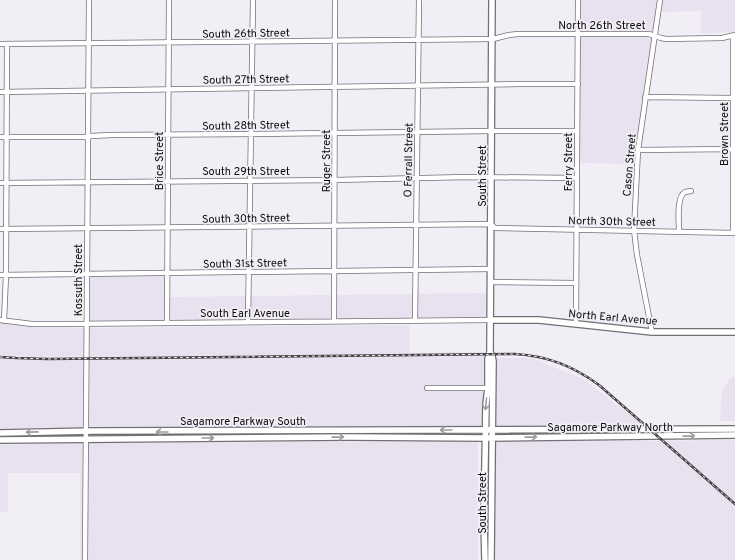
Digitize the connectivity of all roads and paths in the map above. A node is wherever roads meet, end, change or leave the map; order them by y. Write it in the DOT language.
graph roads {
  1 [pos="89,0"];
  2 [pos="170,0"];
  3 [pos="253,0"];
  4 [pos="335,0"];
  5 [pos="419,0"];
  6 [pos="492,0"];
  7 [pos="578,0"];
  8 [pos="660,0"];
  9 [pos="578,34"];
  10 [pos="655,36"];
  11 [pos="734,36"];
  12 [pos="419,39"];
  13 [pos="493,39"];
  14 [pos="335,41"];
  15 [pos="252,42"];
  16 [pos="169,43"];
  17 [pos="0,44"];
  18 [pos="7,44"];
  19 [pos="89,44"];
  20 [pos="578,84"];
  21 [pos="492,85"];
  22 [pos="418,86"];
  23 [pos="335,87"];
  24 [pos="251,88"];
  25 [pos="168,89"];
  26 [pos="88,90"];
  27 [pos="0,92"];
  28 [pos="6,92"];
  29 [pos="646,97"];
  30 [pos="733,98"];
  31 [pos="492,131"];
  32 [pos="577,131"];
  33 [pos="417,132"];
  34 [pos="335,133"];
  35 [pos="168,134"];
  36 [pos="251,134"];
  37 [pos="6,136"];
  38 [pos="0,137"];
  39 [pos="88,137"];
  40 [pos="734,149"];
  41 [pos="638,150"];
  42 [pos="492,177"];
  43 [pos="417,178"];
  44 [pos="577,178"];
  45 [pos="250,180"];
  46 [pos="334,180"];
  47 [pos="88,181"];
  48 [pos="168,181"];
  49 [pos="7,182"];
  50 [pos="0,183"];
  51 [pos="691,191"];
  52 [pos="492,224"];
  53 [pos="417,225"];
  54 [pos="334,226"];
  55 [pos="250,227"];
  56 [pos="88,228"];
  57 [pos="167,228"];
  58 [pos="0,229"];
  59 [pos="6,229"];
  60 [pos="577,229"];
  61 [pos="634,230"];
  62 [pos="679,232"];
  63 [pos="734,232"];
  64 [pos="491,269"];
  65 [pos="416,270"];
  66 [pos="334,271"];
  67 [pos="249,272"];
  68 [pos="167,273"];
  69 [pos="87,274"];
  70 [pos="0,275"];
  71 [pos="6,275"];
  72 [pos="490,282"];
  73 [pos="576,283"];
  74 [pos="2,320"];
  75 [pos="415,320"];
  76 [pos="490,320"];
  77 [pos="334,321"];
  78 [pos="248,322"];
  79 [pos="87,323"];
  80 [pos="167,323"];
  81 [pos="576,324"];
  82 [pos="652,332"];
  83 [pos="735,332"];
  84 [pos="490,352"];
  85 [pos="427,388"];
  86 [pos="488,388"];
  87 [pos="735,429"];
  88 [pos="485,430"];
  89 [pos="492,430"];
  90 [pos="85,431"];
  91 [pos="0,433"];
  92 [pos="735,436"];
  93 [pos="485,438"];
  94 [pos="492,438"];
  95 [pos="85,439"];
  96 [pos="0,440"];
  97 [pos="85,560"];
  98 [pos="485,560"];
  99 [pos="491,560"];
  1 -- 19 [label="street, Kossuth Street"];
  2 -- 16 [label="street, Brice Street"];
  3 -- 15 [label="street"];
  4 -- 14 [label="street, Ruger Street"];
  5 -- 12 [label="street, O Ferrall Street"];
  6 -- 13 [label="main road, South Street"];
  7 -- 9 [label="street, Ferry Street"];
  8 -- 10 [label="street, Cason Street"];
  9 -- 10 [label="street, North 26th Street"];
  9 -- 13 [label="street, North 26th Street"];
  9 -- 20 [label="street, Ferry Street"];
  10 -- 11 [label="street, North 26th Street"];
  10 -- 29 [label="street, Cason Street"];
  11 -- 30 [label="street, Brown Street"];
  12 -- 13 [label="street, South 26th Street"];
  12 -- 14 [label="street, South 26th Street"];
  12 -- 22 [label="street, O Ferrall Street"];
  13 -- 21 [label="main road, South Street"];
  14 -- 15 [label="street, South 26th Street"];
  14 -- 23 [label="street, Ruger Street"];
  15 -- 16 [label="street, South 26th Street"];
  15 -- 24 [label="street"];
  16 -- 19 [label="street, South 26th Street"];
  16 -- 25 [label="street, Brice Street"];
  17 -- 18 [label="street, South 26th Street"];
  18 -- 19 [label="street, South 26th Street"];
  18 -- 28 [label="street"];
  19 -- 26 [label="street, Kossuth Street"];
  20 -- 21 [label="street, South 27th Street"];
  20 -- 32 [label="street, Ferry Street"];
  21 -- 22 [label="street, South 27th Street"];
  21 -- 31 [label="main road, South Street"];
  22 -- 23 [label="street, South 27th Street"];
  22 -- 33 [label="street, O Ferrall Street"];
  23 -- 24 [label="street, South 27th Street"];
  23 -- 34 [label="street, Ruger Street"];
  24 -- 25 [label="street, South 27th Street"];
  24 -- 36 [label="street"];
  25 -- 26 [label="street, South 27th Street"];
  25 -- 35 [label="street, Brice Street"];
  26 -- 28 [label="street, South 27th Street"];
  26 -- 39 [label="street, Kossuth Street"];
  27 -- 28 [label="street, South 27th Street"];
  28 -- 37 [label="street"];
  29 -- 30 [label="street"];
  29 -- 41 [label="street, Cason Street"];
  30 -- 40 [label="street, Brown Street"];
  31 -- 32 [label="street, South 28th Street"];
  31 -- 33 [label="street, South 28th Street"];
  31 -- 42 [label="main road, South Street"];
  32 -- 44 [label="street, Ferry Street"];
  33 -- 34 [label="street, South 28th Street"];
  33 -- 43 [label="street, O Ferrall Street"];
  34 -- 36 [label="street, South 28th Street"];
  34 -- 46 [label="street, Ruger Street"];
  35 -- 36 [label="street, South 28th Street"];
  35 -- 39 [label="street, South 28th Street"];
  35 -- 48 [label="street, Brice Street"];
  36 -- 45 [label="street"];
  37 -- 38 [label="street, South 28th Street"];
  37 -- 39 [label="street, South 28th Street"];
  37 -- 49 [label="street"];
  39 -- 47 [label="street, Kossuth Street"];
  40 -- 41 [label="street"];
  40 -- 63 [label="street, Brown Street"];
  41 -- 61 [label="street, Cason Street"];
  42 -- 43 [label="street, South 29th Street"];
  42 -- 44 [label="street, South 29th Street"];
  42 -- 52 [label="main road, South Street"];
  43 -- 46 [label="street, South 29th Street"];
  43 -- 53 [label="street, O Ferrall Street"];
  44 -- 60 [label="street, Ferry Street"];
  45 -- 46 [label="street, South 29th Street"];
  45 -- 48 [label="street, South 29th Street"];
  45 -- 55 [label="street"];
  46 -- 54 [label="street, Ruger Street"];
  47 -- 48 [label="street, South 29th Street"];
  47 -- 49 [label="street, South 29th Street"];
  47 -- 56 [label="street, Kossuth Street"];
  48 -- 57 [label="street, Brice Street"];
  49 -- 50 [label="street, South 29th Street"];
  49 -- 59 [label="street"];
  51 -- 62 [label="street"];
  52 -- 53 [label="street, South 30th Street"];
  52 -- 60 [label="street, North 30th Street"];
  52 -- 64 [label="main road, South Street"];
  53 -- 54 [label="street, South 30th Street"];
  53 -- 65 [label="street, O Ferrall Street"];
  54 -- 55 [label="street, South 30th Street"];
  54 -- 66 [label="street, Ruger Street"];
  55 -- 57 [label="street, South 30th Street"];
  55 -- 67 [label="street"];
  56 -- 57 [label="street, South 30th Street"];
  56 -- 59 [label="street, South 30th Street"];
  56 -- 69 [label="street, Kossuth Street"];
  57 -- 68 [label="street, Brice Street"];
  58 -- 59 [label="street, South 30th Street"];
  59 -- 71 [label="street"];
  60 -- 61 [label="street, North 30th Street"];
  60 -- 73 [label="street, Ferry Street"];
  61 -- 62 [label="street, North 30th Street"];
  61 -- 82 [label="street, Cason Street"];
  62 -- 63 [label="street, North 30th Street"];
  64 -- 65 [label="street, South 31st Street"];
  64 -- 72 [label="main road, South Street"];
  65 -- 66 [label="street, South 31st Street"];
  65 -- 75 [label="street, O Ferrall Street"];
  66 -- 67 [label="street, South 31st Street"];
  66 -- 77 [label="street, Ruger Street"];
  67 -- 68 [label="street, South 31st Street"];
  67 -- 78 [label="street"];
  68 -- 69 [label="street, South 31st Street"];
  68 -- 80 [label="street, Brice Street"];
  69 -- 71 [label="street, South 31st Street"];
  69 -- 79 [label="street, Kossuth Street"];
  70 -- 71 [label="street, South 31st Street"];
  71 -- 74 [label="street"];
  72 -- 73 [label="street"];
  72 -- 76 [label="main road, South Street"];
  73 -- 81 [label="street, Ferry Street"];
  74 -- 79 [label="street, South Earl Avenue"];
  75 -- 76 [label="street, South Earl Avenue"];
  75 -- 77 [label="street, South Earl Avenue"];
  76 -- 81 [label="main road, North Earl Avenue"];
  76 -- 84 [label="main road, South Street"];
  77 -- 78 [label="street, South Earl Avenue"];
  78 -- 80 [label="street, South Earl Avenue"];
  79 -- 80 [label="street, South Earl Avenue"];
  79 -- 90 [label="street, Kossuth Street"];
  81 -- 82 [label="main road, North Earl Avenue"];
  82 -- 83 [label="main road, North Earl Avenue"];
  84 -- 86 [label="main road, South Street"];
  84 -- 89 [label="main road, South Street"];
  85 -- 86 [label="street"];
  86 -- 88 [label="main road, South Street, one-way"];
  87 -- 89 [label="main road, Sagamore Parkway North"];
  88 -- 89 [label="main road, Sagamore Parkway North"];
  88 -- 90 [label="main road, Sagamore Parkway South, one-way"];
  88 -- 93 [label="main road, South Street"];
  89 -- 94 [label="main road, South Street"];
  90 -- 91 [label="main road, Sagamore Parkway South, one-way"];
  90 -- 95 [label="street, Kossuth Street"];
  94 -- 92 [label="main road, Sagamore Parkway North, one-way"];
  93 -- 94 [label="main road, Sagamore Parkway North"];
  95 -- 93 [label="main road, Sagamore Parkway South, one-way"];
  93 -- 98 [label="main road, South Street"];
  94 -- 99 [label="main road, South Street"];
  95 -- 96 [label="main road, Sagamore Parkway South"];
  95 -- 97 [label="street, Kossuth Street"];
}
